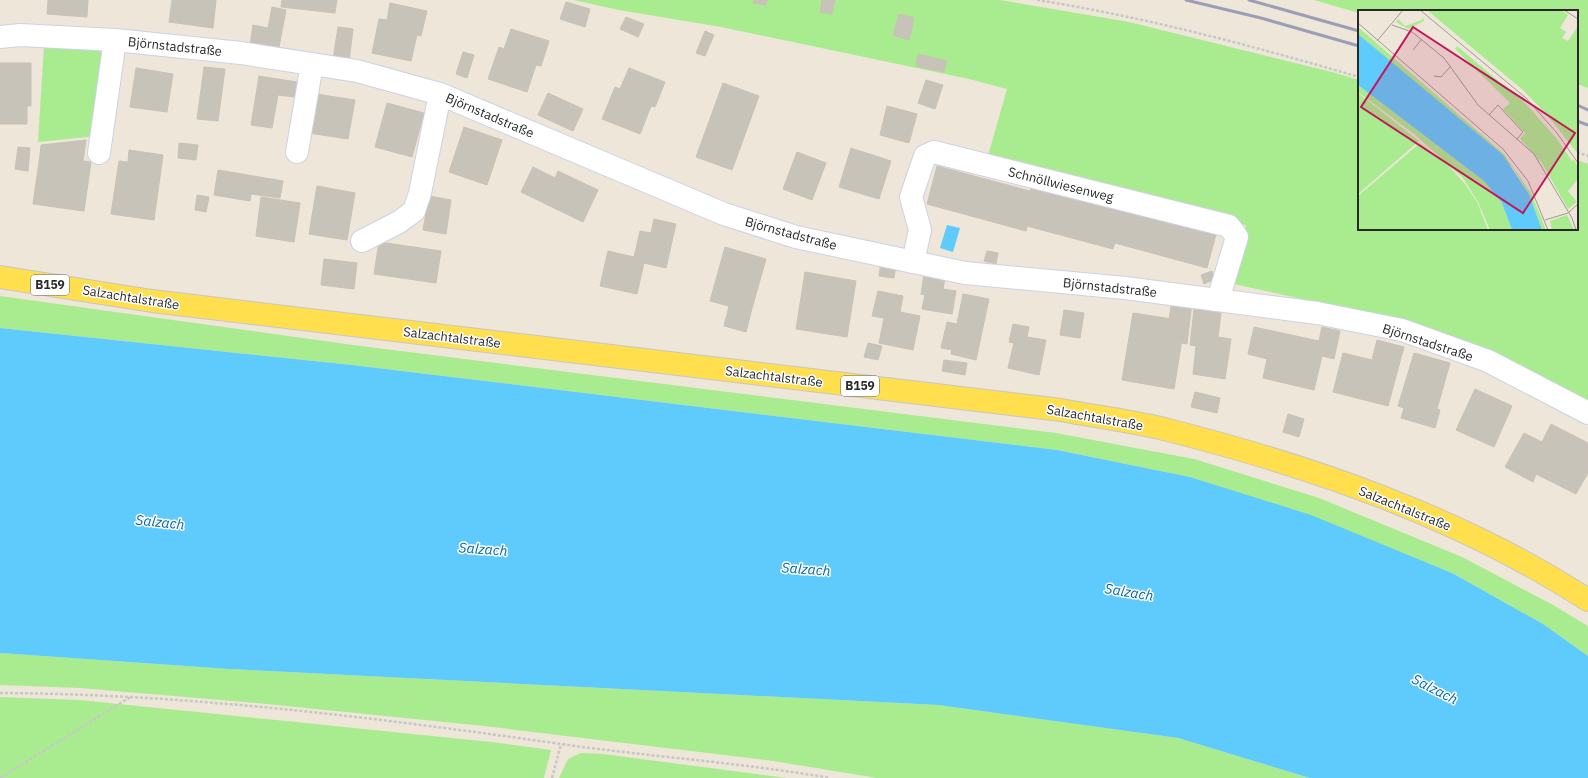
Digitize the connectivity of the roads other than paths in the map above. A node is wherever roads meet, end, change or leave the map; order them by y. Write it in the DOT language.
graph roads {
  1 [pos="0,37"];
  2 [pos="115,40"];
  3 [pos="312,64"];
  4 [pos="440,94"];
  5 [pos="297,152"];
  6 [pos="99,153"];
  7 [pos="362,241"];
  8 [pos="913,262"];
  9 [pos="0,277"];
  10 [pos="1218,300"];
  11 [pos="1588,413"];
  12 [pos="1588,600"];
  1 -- 2 [label="street, Björnstadstraße"];
  2 -- 3 [label="street, Björnstadstraße"];
  2 -- 6 [label="street"];
  3 -- 4 [label="street, Björnstadstraße"];
  3 -- 5 [label="street"];
  4 -- 7 [label="street"];
  4 -- 8 [label="street, Björnstadstraße"];
  8 -- 10 [label="street, Björnstadstraße"];
  8 -- 10 [label="street, Schnöllwiesenweg"];
  9 -- 12 [label="main road, Salzachtalstraße / B159"];
  10 -- 11 [label="street, Björnstadstraße"];
}
